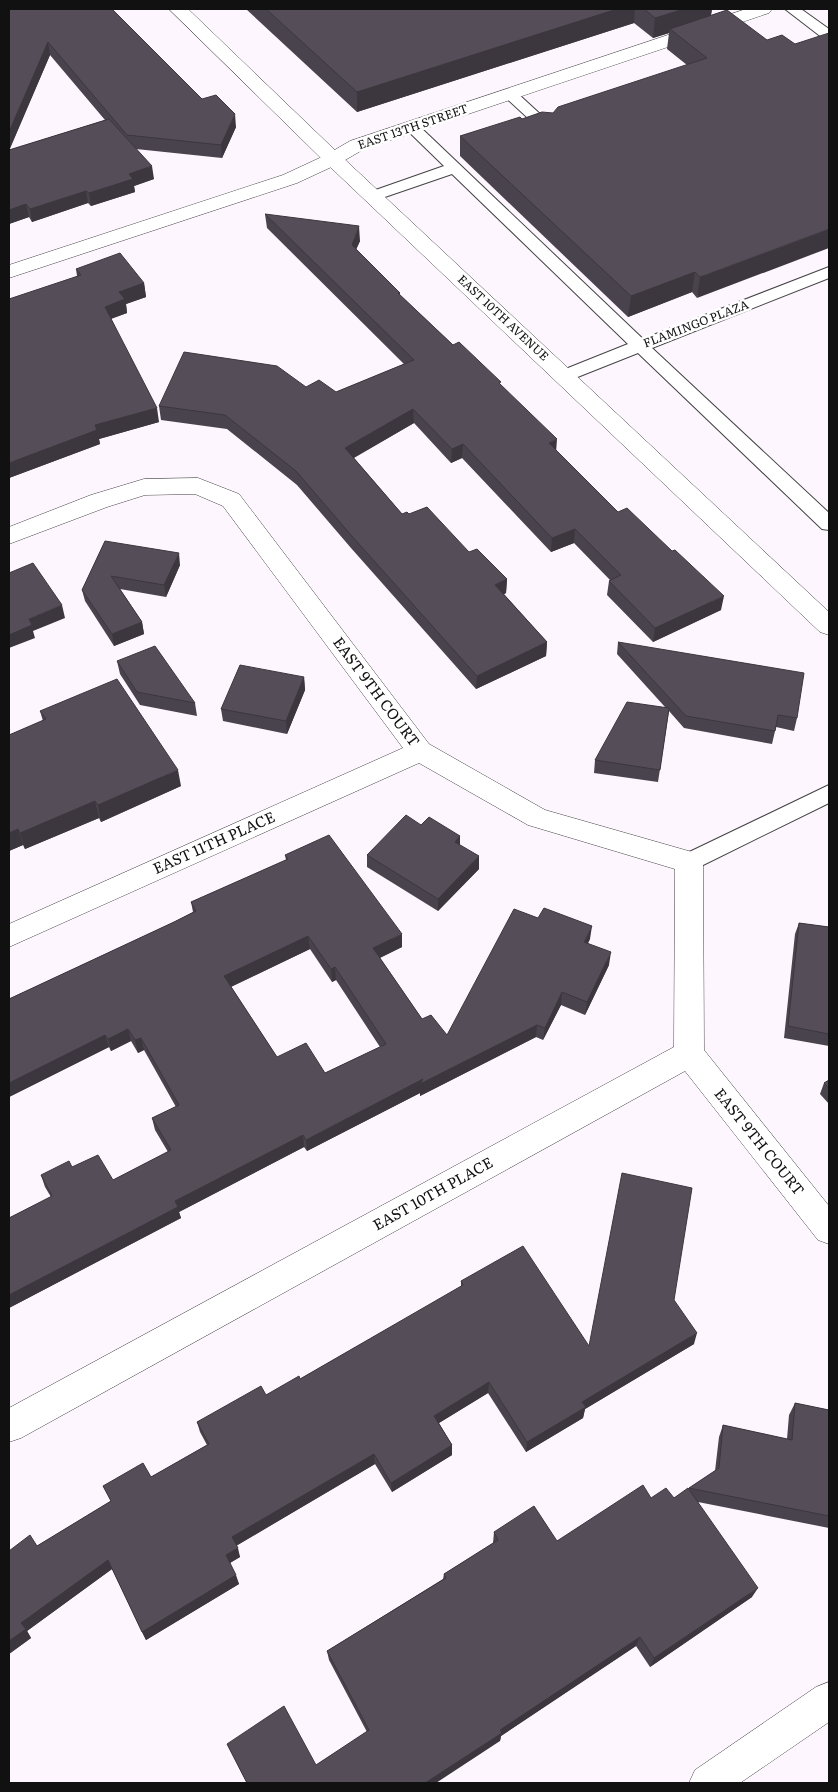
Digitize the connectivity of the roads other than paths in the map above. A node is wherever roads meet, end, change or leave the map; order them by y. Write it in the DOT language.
graph roads {
  1 [pos="178,9"];
  2 [pos="763,9"];
  3 [pos="792,9"];
  4 [pos="829,36"];
  5 [pos="510,94"];
  6 [pos="556,113"];
  7 [pos="412,127"];
  8 [pos="333,159"];
  9 [pos="455,168"];
  10 [pos="373,196"];
  11 [pos="9,272"];
  12 [pos="829,272"];
  13 [pos="640,346"];
  14 [pos="564,376"];
  15 [pos="829,524"];
  16 [pos="9,536"];
  17 [pos="829,626"];
  18 [pos="420,751"];
  19 [pos="829,792"];
  20 [pos="689,862"];
  21 [pos="9,936"];
  22 [pos="689,1054"];
  23 [pos="829,1230"];
  24 [pos="9,1426"];
  25 [pos="829,1700"];
  26 [pos="708,1783"];
  1 -- 8 [label="street, EAST 10TH AVENUE"];
  2 -- 5 [label="street, EAST 13TH STREET"];
  3 -- 4 [label="lane"];
  5 -- 6 [label="lane"];
  5 -- 7 [label="street, EAST 13TH STREET"];
  7 -- 8 [label="street, EAST 13TH STREET"];
  7 -- 9 [label="lane"];
  8 -- 10 [label="street, EAST 10TH AVENUE"];
  8 -- 11 [label="street, EAST 13TH STREET"];
  9 -- 10 [label="lane"];
  9 -- 13 [label="lane"];
  10 -- 14 [label="street, EAST 10TH AVENUE"];
  12 -- 13 [label="lane, FLAMINGO PLAZA"];
  13 -- 14 [label="lane, FLAMINGO PLAZA"];
  13 -- 15 [label="lane"];
  14 -- 17 [label="street, EAST 10TH AVENUE"];
  16 -- 18 [label="street, EAST 9TH COURT"];
  18 -- 20 [label="street, EAST 9TH COURT"];
  18 -- 21 [label="street, EAST 11TH PLACE"];
  19 -- 20 [label="lane"];
  20 -- 22 [label="street"];
  22 -- 23 [label="street, EAST 9TH COURT"];
  22 -- 24 [label="street, EAST 10TH PLACE"];
  25 -- 26 [label="street"];
}
